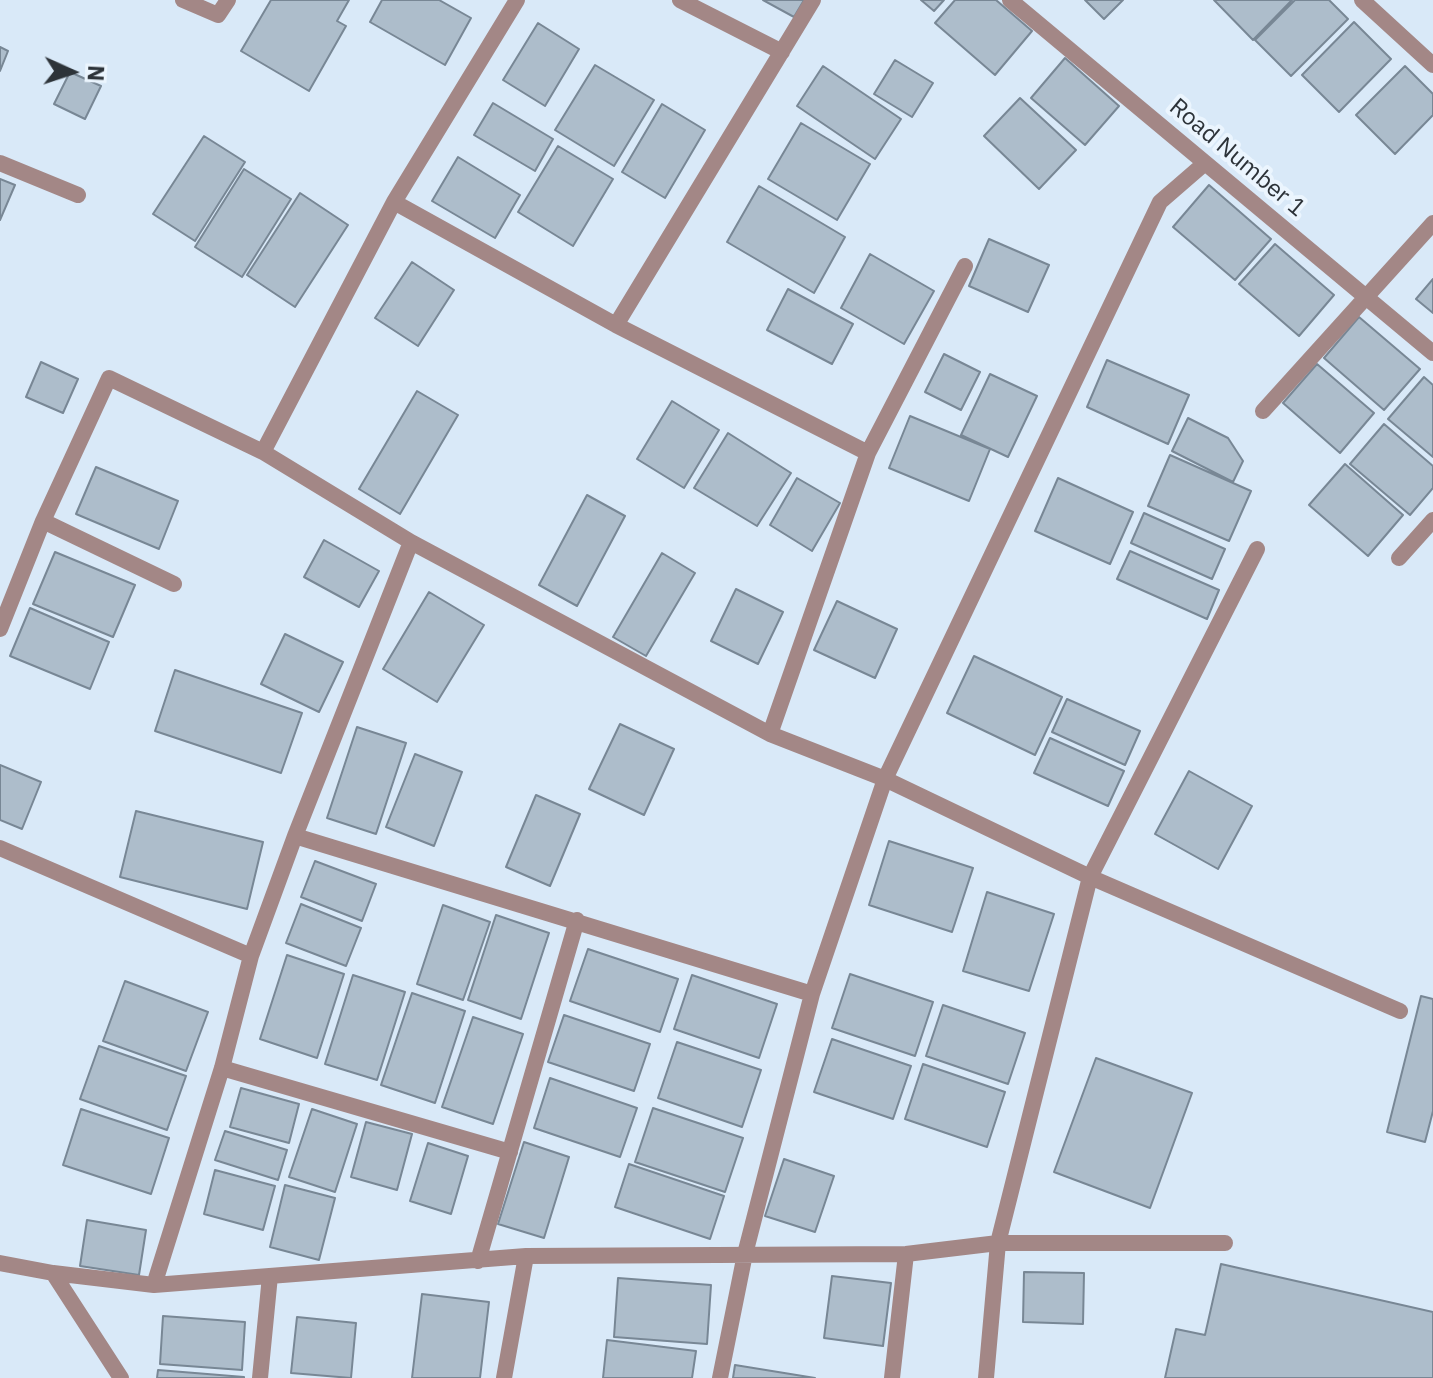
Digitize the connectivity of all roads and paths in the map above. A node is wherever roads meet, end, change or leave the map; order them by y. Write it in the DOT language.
graph roads {
  1 [pos="183,0"];
  2 [pos="228,0"];
  3 [pos="517,0"];
  4 [pos="680,0"];
  5 [pos="813,0"];
  6 [pos="1010,0"];
  7 [pos="1362,0"];
  8 [pos="782,52"];
  9 [pos="1433,65"];
  10 [pos="0,163"];
  11 [pos="1205,163"];
  12 [pos="78,195"];
  13 [pos="394,202"];
  14 [pos="1433,223"];
  15 [pos="965,266"];
  16 [pos="1366,298"];
  17 [pos="616,325"];
  18 [pos="1433,353"];
  19 [pos="1263,411"];
  20 [pos="263,452"];
  21 [pos="868,453"];
  22 [pos="1433,520"];
  23 [pos="43,521"];
  24 [pos="411,542"];
  25 [pos="1257,549"];
  26 [pos="1399,558"];
  27 [pos="174,584"];
  28 [pos="0,629"];
  29 [pos="770,734"];
  30 [pos="885,779"];
  31 [pos="295,836"];
  32 [pos="0,848"];
  33 [pos="1090,877"];
  34 [pos="577,920"];
  35 [pos="251,956"];
  36 [pos="812,994"];
  37 [pos="1400,1011"];
  38 [pos="222,1068"];
  39 [pos="510,1152"];
  40 [pos="998,1243"];
  41 [pos="1225,1243"];
  42 [pos="745,1254"];
  43 [pos="906,1254"];
  44 [pos="526,1256"];
  45 [pos="478,1261"];
  46 [pos="0,1263"];
  47 [pos="53,1273"];
  48 [pos="270,1276"];
  49 [pos="154,1285"];
  50 [pos="121,1378"];
  51 [pos="260,1378"];
  52 [pos="504,1378"];
  53 [pos="720,1378"];
  54 [pos="892,1378"];
  55 [pos="986,1378"];
  1 -- 2 [label="street"];
  3 -- 13 [label="street"];
  4 -- 8 [label="street"];
  5 -- 8 [label="street"];
  6 -- 11 [label="street, Road Number 1"];
  7 -- 9 [label="street"];
  8 -- 17 [label="street"];
  10 -- 12 [label="street"];
  11 -- 16 [label="street, Road Number 1"];
  11 -- 30 [label="street"];
  13 -- 17 [label="street"];
  13 -- 20 [label="street"];
  14 -- 16 [label="street"];
  15 -- 21 [label="street"];
  16 -- 18 [label="street, Road Number 1"];
  16 -- 19 [label="street"];
  17 -- 21 [label="street"];
  20 -- 23 [label="street"];
  20 -- 24 [label="street"];
  21 -- 29 [label="street"];
  22 -- 26 [label="street"];
  23 -- 27 [label="street"];
  23 -- 28 [label="street"];
  24 -- 29 [label="street"];
  24 -- 31 [label="street"];
  25 -- 33 [label="street"];
  29 -- 30 [label="street"];
  30 -- 33 [label="street"];
  30 -- 36 [label="street"];
  31 -- 34 [label="street"];
  31 -- 35 [label="street"];
  32 -- 35 [label="street"];
  33 -- 37 [label="street"];
  33 -- 40 [label="street"];
  34 -- 36 [label="street"];
  34 -- 39 [label="street"];
  35 -- 38 [label="street"];
  36 -- 42 [label="street"];
  38 -- 39 [label="street"];
  38 -- 49 [label="street"];
  39 -- 45 [label="street"];
  40 -- 41 [label="street"];
  40 -- 43 [label="street"];
  40 -- 55 [label="street"];
  42 -- 43 [label="street"];
  42 -- 44 [label="street"];
  42 -- 53 [label="street"];
  43 -- 54 [label="street"];
  44 -- 45 [label="street"];
  44 -- 52 [label="street"];
  45 -- 48 [label="street"];
  46 -- 47 [label="street"];
  47 -- 49 [label="street"];
  47 -- 50 [label="street"];
  48 -- 49 [label="street"];
  48 -- 51 [label="street"];
}
